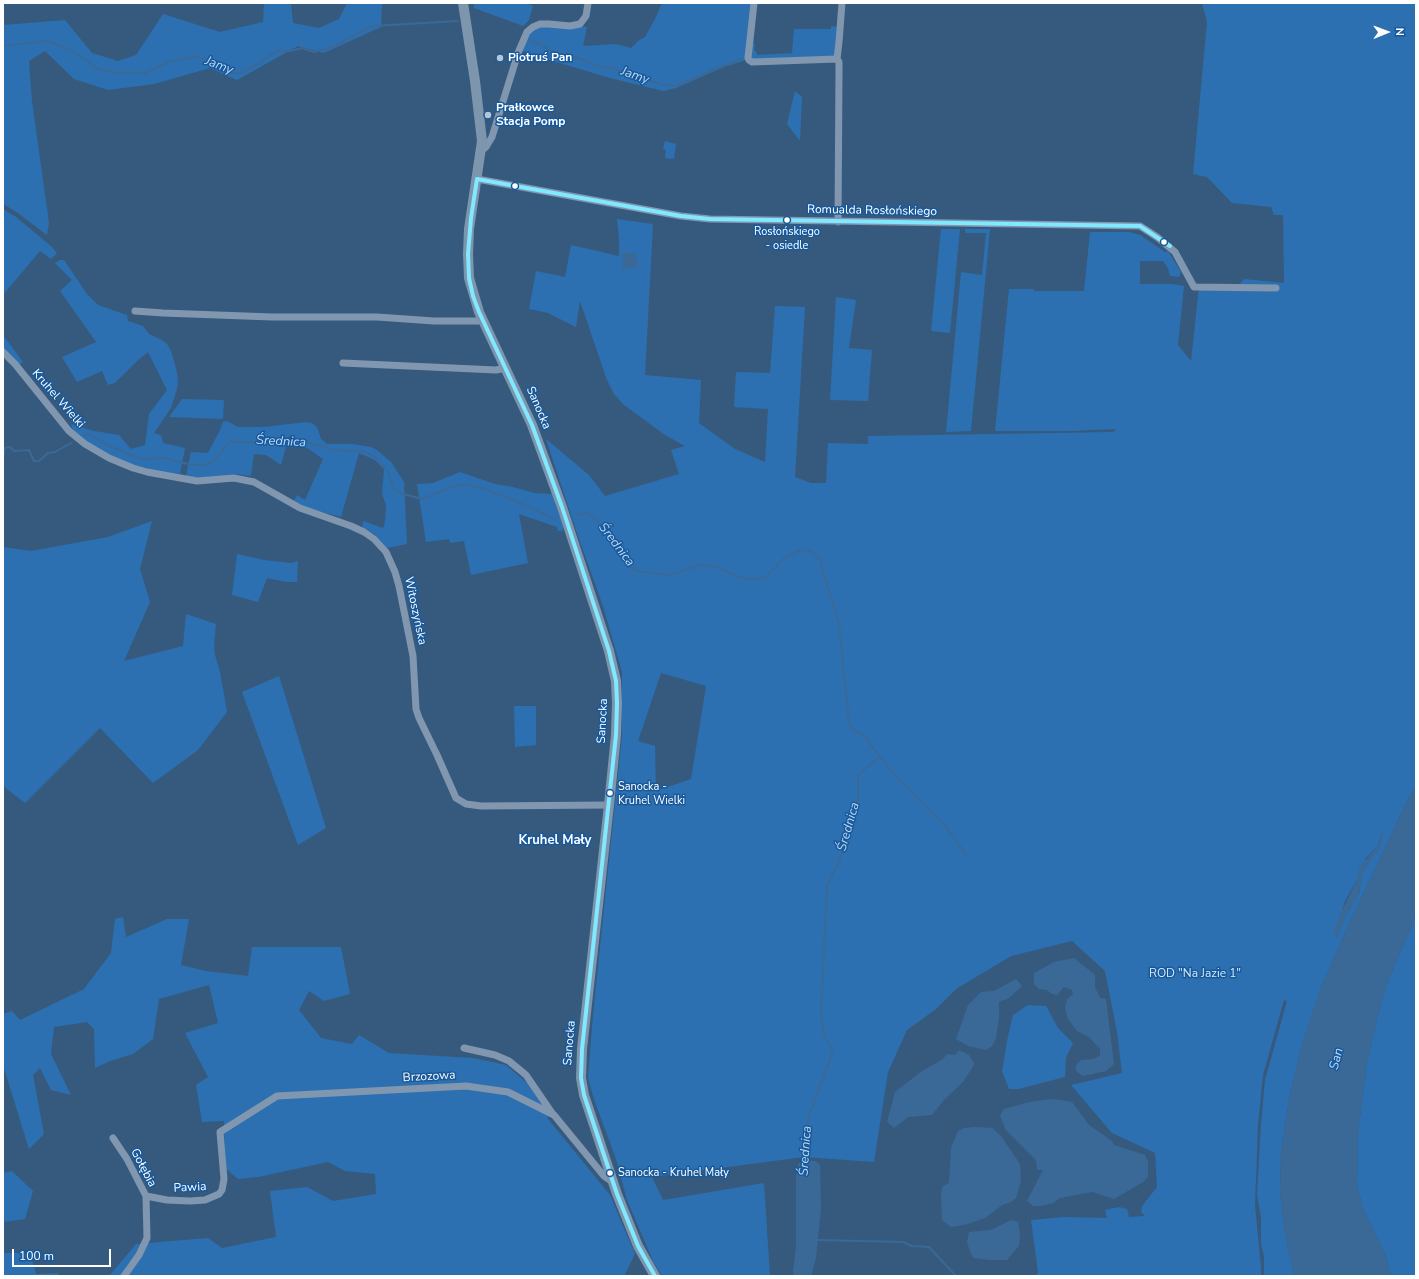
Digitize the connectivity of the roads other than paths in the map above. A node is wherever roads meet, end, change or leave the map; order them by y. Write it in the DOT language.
graph roads {
  1 [pos="462,3"];
  2 [pos="588,3"];
  3 [pos="754,3"];
  4 [pos="842,3"];
  5 [pos="837,59"];
  6 [pos="481,151"];
  7 [pos="477,179"];
  8 [pos="838,222"];
  9 [pos="1276,288"];
  10 [pos="135,311"];
  11 [pos="483,320"];
  12 [pos="3,352"];
  13 [pos="343,363"];
  14 [pos="506,368"];
  15 [pos="123,464"];
  16 [pos="609,806"];
  17 [pos="464,1048"];
  18 [pos="554,1115"];
  19 [pos="220,1132"];
  20 [pos="113,1138"];
  21 [pos="613,1182"];
  22 [pos="146,1196"];
  23 [pos="124,1276"];
  24 [pos="655,1276"];
  1 -- 6 [label="main road, Sanocka"];
  2 -- 6 [label="street"];
  3 -- 5 [label="street"];
  4 -- 5 [label="street"];
  5 -- 8 [label="street"];
  6 -- 7 [label="main road, Sanocka"];
  7 -- 8 [label="street, Romualda Rosłońskiego"];
  7 -- 11 [label="main road, Sanocka"];
  8 -- 9 [label="street, Romualda Rosłońskiego"];
  10 -- 11 [label="street"];
  11 -- 14 [label="main road, Sanocka"];
  12 -- 15 [label="street, Kruhel Wielki"];
  13 -- 14 [label="street"];
  14 -- 16 [label="main road, Sanocka"];
  15 -- 16 [label="street, Witoszyńska"];
  16 -- 21 [label="main road, Sanocka"];
  17 -- 18 [label="street"];
  18 -- 19 [label="street, Brzozowa"];
  18 -- 21 [label="street, Brzozowa"];
  19 -- 22 [label="street, Pawia"];
  20 -- 22 [label="street, Gołębia"];
  21 -- 24 [label="main road, Sanocka"];
  22 -- 23 [label="street, Gołębia"];
}
